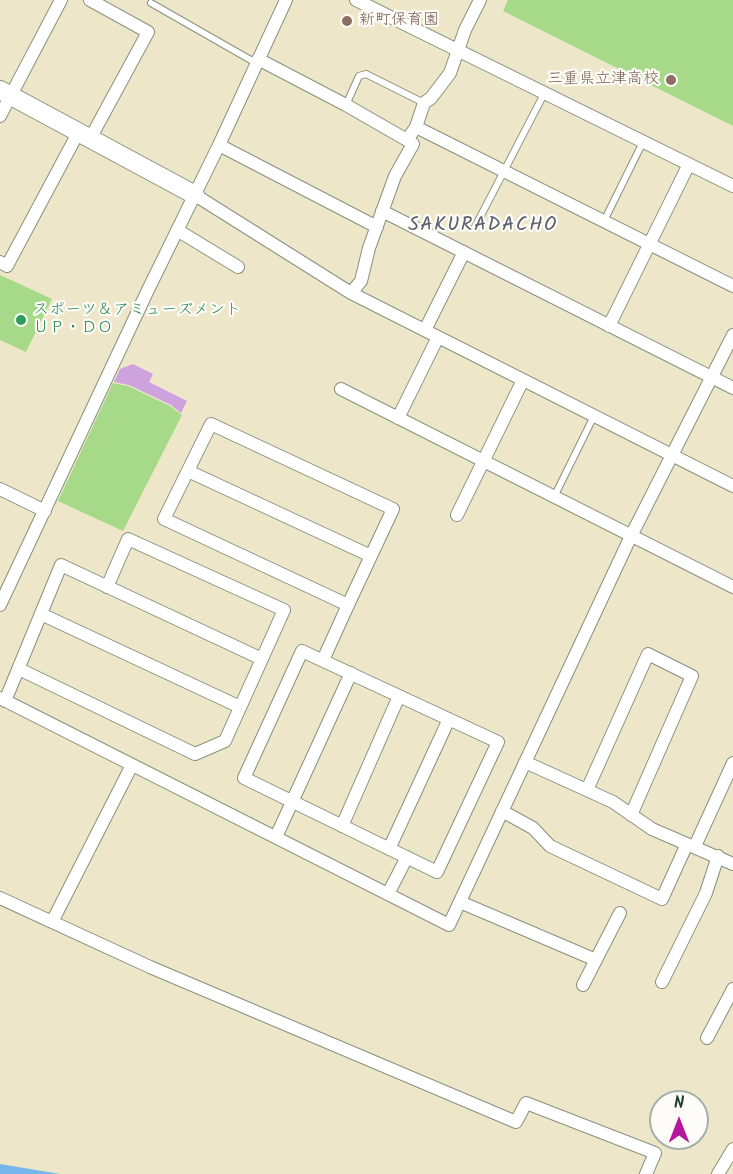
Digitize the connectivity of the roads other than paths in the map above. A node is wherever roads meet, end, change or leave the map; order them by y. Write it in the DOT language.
graph roads {
  1 [pos="62,0"];
  2 [pos="90,0"];
  3 [pos="286,0"];
  4 [pos="356,0"];
  5 [pos="480,0"];
  6 [pos="152,3"];
  7 [pos="457,50"];
  8 [pos="257,61"];
  9 [pos="545,92"];
  10 [pos="5,93"];
  11 [pos="424,103"];
  12 [pos="346,105"];
  13 [pos="0,116"];
  14 [pos="416,127"];
  15 [pos="84,136"];
  16 [pos="407,140"];
  17 [pos="643,141"];
  18 [pos="219,145"];
  19 [pos="689,164"];
  20 [pos="505,171"];
  21 [pos="733,186"];
  22 [pos="195,195"];
  23 [pos="382,211"];
  24 [pos="604,221"];
  25 [pos="376,227"];
  26 [pos="475,227"];
  27 [pos="177,230"];
  28 [pos="650,244"];
  29 [pos="464,252"];
  30 [pos="0,262"];
  31 [pos="238,267"];
  32 [pos="733,286"];
  33 [pos="351,293"];
  34 [pos="609,326"];
  35 [pos="425,330"];
  36 [pos="733,335"];
  37 [pos="438,337"];
  38 [pos="712,377"];
  39 [pos="524,380"];
  40 [pos="733,388"];
  41 [pos="341,389"];
  42 [pos="594,416"];
  43 [pos="398,418"];
  44 [pos="673,455"];
  45 [pos="484,461"];
  46 [pos="188,471"];
  47 [pos="733,486"];
  48 [pos="0,489"];
  49 [pos="554,497"];
  50 [pos="45,511"];
  51 [pos="457,515"];
  52 [pos="631,536"];
  53 [pos="371,556"];
  54 [pos="107,587"];
  55 [pos="733,587"];
  56 [pos="0,605"];
  57 [pos="348,605"];
  58 [pos="41,614"];
  59 [pos="262,659"];
  60 [pos="323,660"];
  61 [pos="19,669"];
  62 [pos="351,673"];
  63 [pos="399,696"];
  64 [pos="2,699"];
  65 [pos="240,708"];
  66 [pos="449,719"];
  67 [pos="525,762"];
  68 [pos="733,763"];
  69 [pos="132,765"];
  70 [pos="728,789"];
  71 [pos="587,790"];
  72 [pos="292,801"];
  73 [pos="502,811"];
  74 [pos="631,815"];
  75 [pos="342,825"];
  76 [pos="276,837"];
  77 [pos="691,845"];
  78 [pos="389,849"];
  79 [pos="718,856"];
  80 [pos="407,857"];
  81 [pos="733,864"];
  82 [pos="388,894"];
  83 [pos="0,898"];
  84 [pos="459,902"];
  85 [pos="620,913"];
  86 [pos="52,922"];
  87 [pos="596,960"];
  88 [pos="662,982"];
  89 [pos="583,985"];
  90 [pos="733,989"];
  91 [pos="707,1038"];
  92 [pos="733,1149"];
  93 [pos="646,1174"];
  94 [pos="718,1174"];
  1 -- 10 [label="street"];
  2 -- 15 [label="street"];
  3 -- 8 [label="street"];
  4 -- 7 [label="street"];
  5 -- 7 [label="street"];
  6 -- 8 [label="lane"];
  7 -- 9 [label="street"];
  7 -- 11 [label="street"];
  8 -- 12 [label="street"];
  8 -- 18 [label="street"];
  9 -- 17 [label="street"];
  9 -- 20 [label="lane"];
  10 -- 13 [label="street"];
  10 -- 15 [label="street"];
  11 -- 12 [label="lane"];
  11 -- 14 [label="street"];
  12 -- 16 [label="street"];
  14 -- 16 [label="street"];
  14 -- 20 [label="street"];
  15 -- 22 [label="street"];
  15 -- 30 [label="street"];
  16 -- 23 [label="street"];
  17 -- 19 [label="street"];
  17 -- 24 [label="lane"];
  18 -- 22 [label="street"];
  18 -- 25 [label="street"];
  19 -- 21 [label="street"];
  19 -- 28 [label="street"];
  20 -- 24 [label="street"];
  20 -- 26 [label="lane"];
  22 -- 27 [label="street"];
  22 -- 33 [label="street"];
  23 -- 25 [label="street"];
  23 -- 29 [label="street"];
  24 -- 28 [label="street"];
  25 -- 33 [label="street"];
  27 -- 31 [label="street"];
  27 -- 50 [label="street"];
  28 -- 32 [label="street"];
  28 -- 34 [label="street"];
  29 -- 34 [label="street"];
  29 -- 35 [label="street"];
  33 -- 35 [label="street"];
  34 -- 38 [label="street"];
  35 -- 37 [label="street"];
  36 -- 38 [label="street"];
  37 -- 39 [label="street"];
  37 -- 43 [label="street"];
  38 -- 40 [label="street"];
  38 -- 44 [label="street"];
  39 -- 42 [label="street"];
  39 -- 45 [label="street"];
  41 -- 43 [label="street"];
  42 -- 44 [label="street"];
  42 -- 49 [label="lane"];
  43 -- 45 [label="street"];
  44 -- 47 [label="street"];
  44 -- 52 [label="street"];
  45 -- 49 [label="street"];
  45 -- 51 [label="street"];
  46 -- 53 [label="street"];
  46 -- 53 [label="street"];
  46 -- 57 [label="street"];
  48 -- 50 [label="street"];
  49 -- 52 [label="street"];
  50 -- 56 [label="street"];
  52 -- 55 [label="street"];
  52 -- 67 [label="street"];
  53 -- 57 [label="street"];
  54 -- 58 [label="street"];
  54 -- 59 [label="street"];
  54 -- 59 [label="street"];
  57 -- 60 [label="street"];
  58 -- 61 [label="street"];
  58 -- 65 [label="street"];
  59 -- 65 [label="street"];
  60 -- 62 [label="street"];
  60 -- 72 [label="street"];
  61 -- 64 [label="street"];
  61 -- 65 [label="street"];
  62 -- 63 [label="street"];
  62 -- 72 [label="street"];
  63 -- 66 [label="street"];
  63 -- 75 [label="street"];
  64 -- 69 [label="street"];
  66 -- 78 [label="street"];
  66 -- 80 [label="street"];
  67 -- 71 [label="street"];
  67 -- 73 [label="street"];
  68 -- 70 [label="street"];
  69 -- 76 [label="street"];
  69 -- 86 [label="street"];
  70 -- 77 [label="street"];
  71 -- 74 [label="street"];
  71 -- 74 [label="street"];
  72 -- 75 [label="street"];
  72 -- 76 [label="street"];
  73 -- 77 [label="street"];
  73 -- 84 [label="street"];
  74 -- 77 [label="street"];
  75 -- 78 [label="street"];
  76 -- 82 [label="street"];
  77 -- 79 [label="street"];
  78 -- 80 [label="street"];
  79 -- 81 [label="street"];
  79 -- 88 [label="street"];
  80 -- 82 [label="street"];
  82 -- 84 [label="street"];
  83 -- 86 [label="street"];
  84 -- 87 [label="street"];
  85 -- 87 [label="street"];
  86 -- 93 [label="street"];
  87 -- 89 [label="street"];
  90 -- 91 [label="street"];
  92 -- 94 [label="street"];
}
